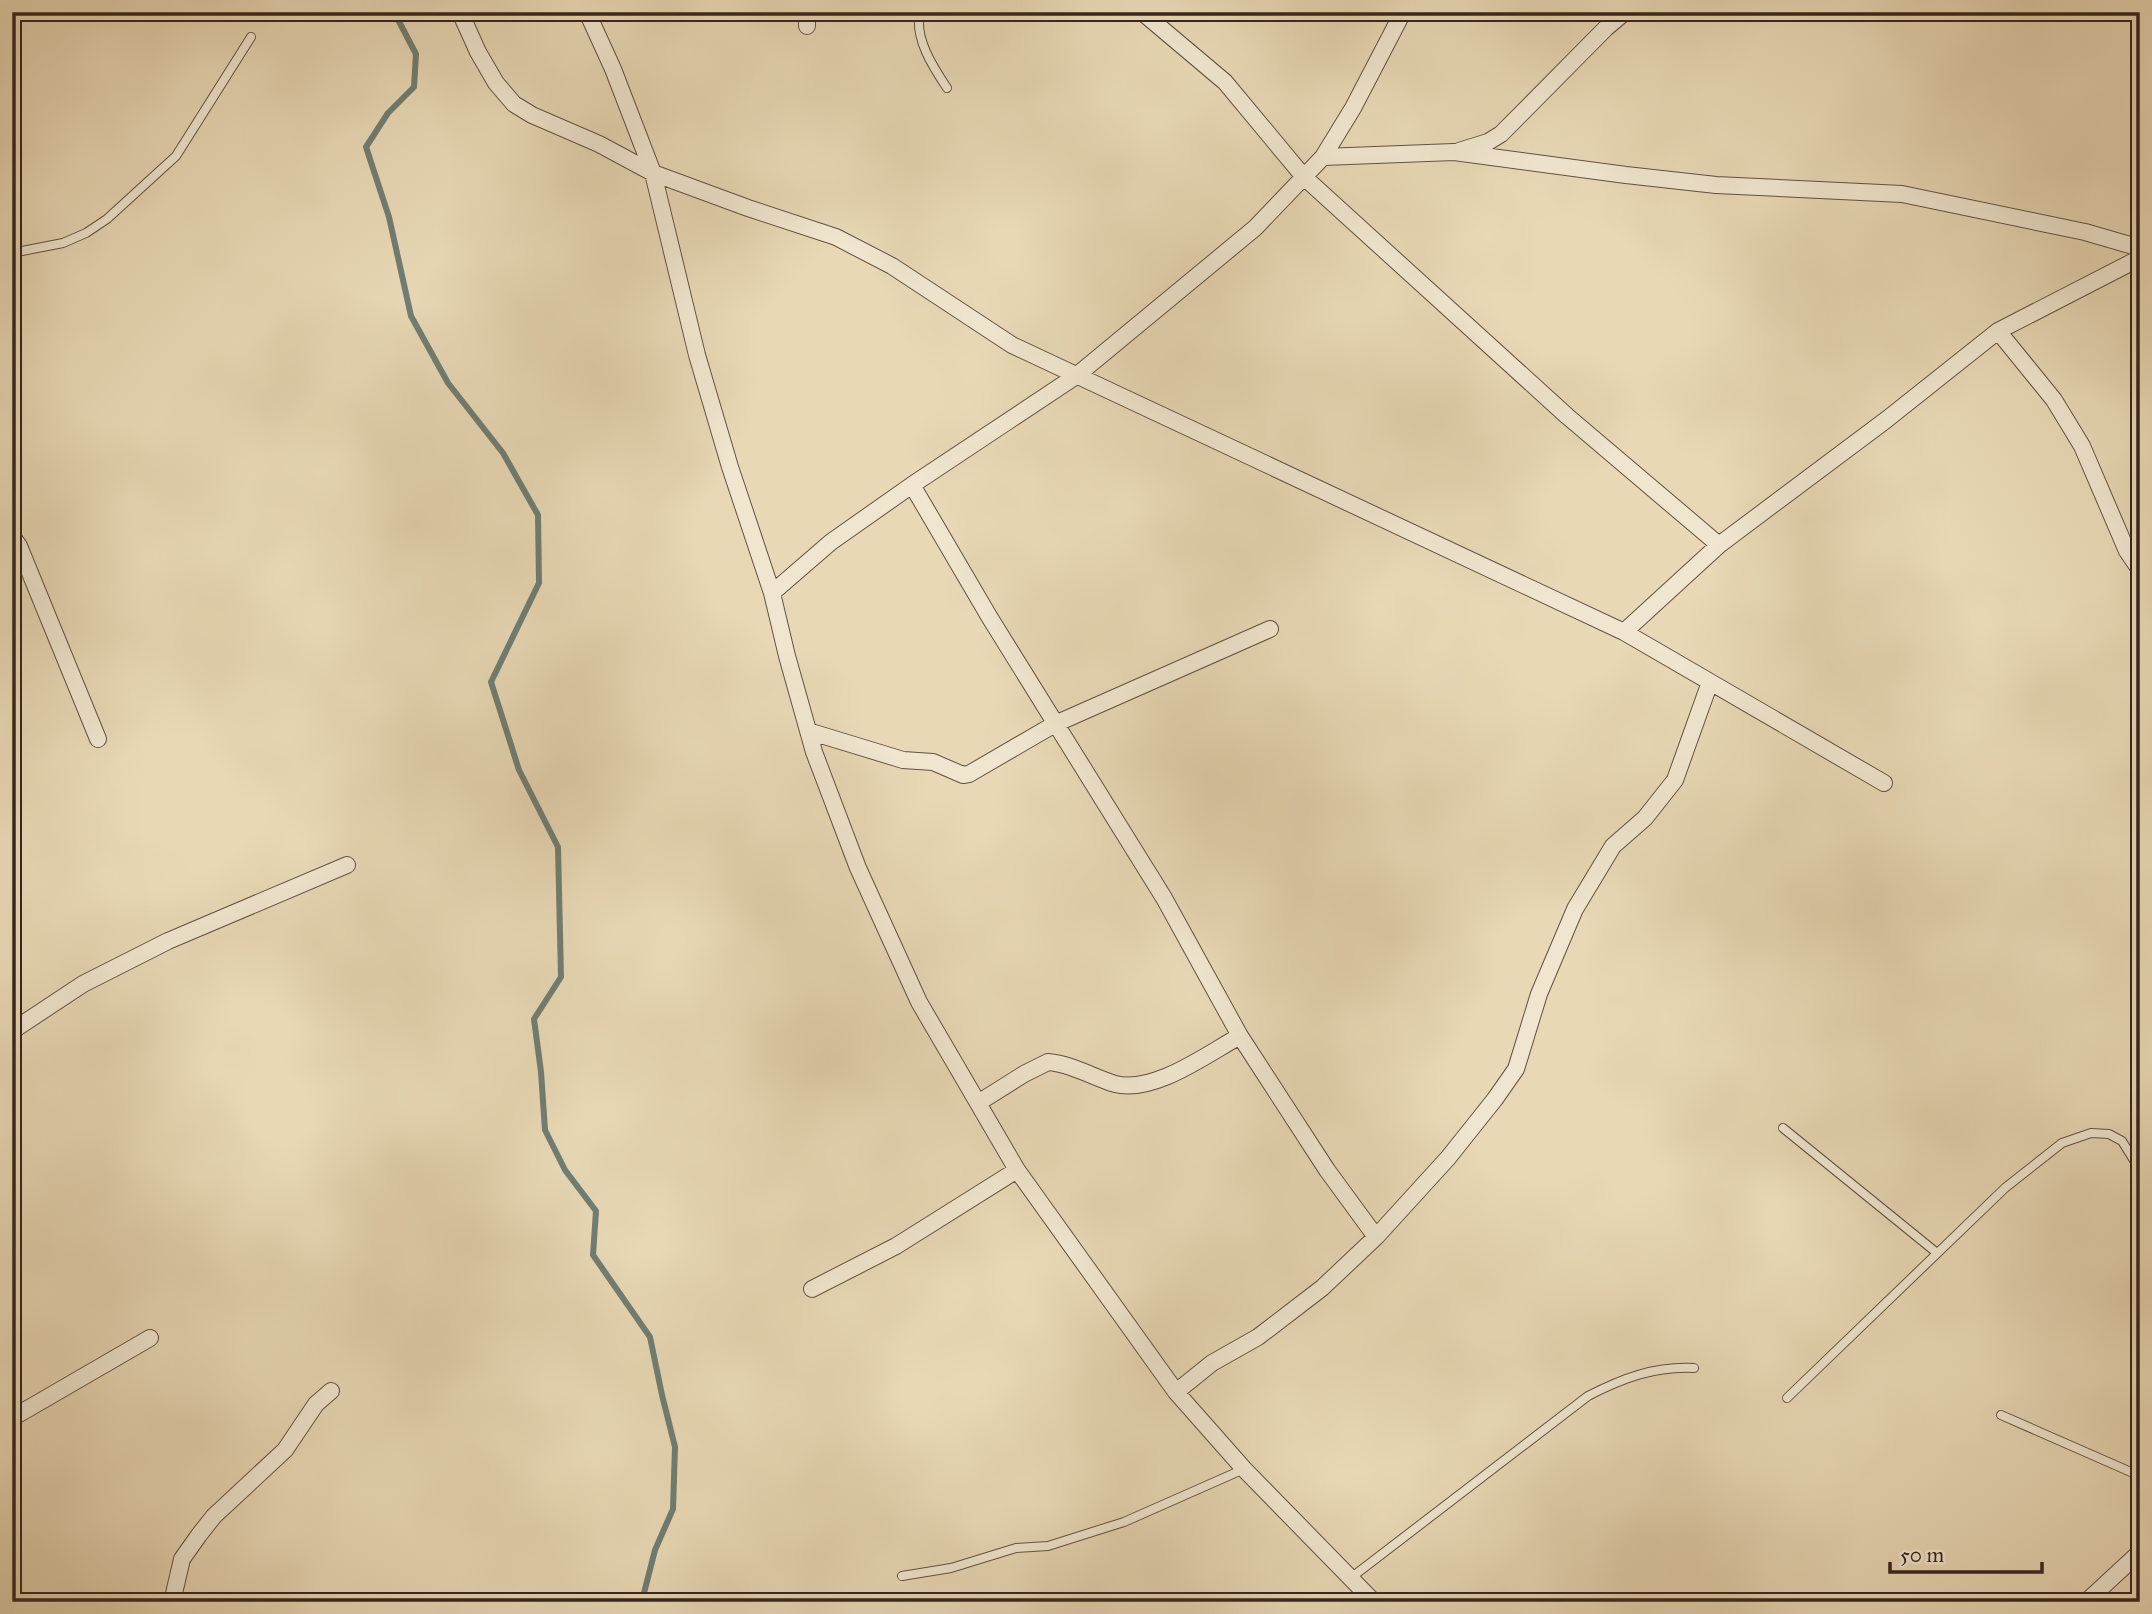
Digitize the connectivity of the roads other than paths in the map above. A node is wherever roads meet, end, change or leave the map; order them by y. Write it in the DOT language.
graph roads {
  1 [pos="460,12"];
  2 [pos="587,12"];
  3 [pos="920,12"];
  4 [pos="1142,12"];
  5 [pos="1403,12"];
  6 [pos="1625,12"];
  7 [pos="251,37"];
  8 [pos="947,88"];
  9 [pos="1454,152"];
  10 [pos="1323,157"];
  11 [pos="653,173"];
  12 [pos="1304,177"];
  13 [pos="2140,248"];
  14 [pos="12,253"];
  15 [pos="2140,258"];
  16 [pos="1998,331"];
  17 [pos="1076,376"];
  18 [pos="912,485"];
  19 [pos="12,537"];
  20 [pos="1719,545"];
  21 [pos="2140,570"];
  22 [pos="772,593"];
  23 [pos="1270,629"];
  24 [pos="1625,632"];
  25 [pos="1710,682"];
  26 [pos="1055,724"];
  27 [pos="808,731"];
  28 [pos="98,738"];
  29 [pos="1884,783"];
  30 [pos="347,865"];
  31 [pos="12,1031"];
  32 [pos="1240,1036"];
  33 [pos="978,1103"];
  34 [pos="1783,1128"];
  35 [pos="1017,1170"];
  36 [pos="2140,1170"];
  37 [pos="1376,1237"];
  38 [pos="1937,1254"];
  39 [pos="811,1289"];
  40 [pos="150,1338"];
  41 [pos="1694,1367"];
  42 [pos="331,1391"];
  43 [pos="1176,1392"];
  44 [pos="1787,1398"];
  45 [pos="2001,1415"];
  46 [pos="12,1418"];
  47 [pos="1244,1469"];
  48 [pos="2140,1476"];
  49 [pos="2140,1552"];
  50 [pos="902,1576"];
  51 [pos="1352,1577"];
  52 [pos="172,1602"];
  53 [pos="1374,1602"];
  54 [pos="2086,1602"];
  1 -- 11 [label="street"];
  2 -- 11 [label="street"];
  3 -- 8 [label="lane"];
  4 -- 12 [label="street"];
  5 -- 10 [label="street"];
  6 -- 9 [label="street"];
  7 -- 14 [label="lane"];
  9 -- 10 [label="street"];
  9 -- 13 [label="street"];
  10 -- 12 [label="street"];
  11 -- 17 [label="street"];
  11 -- 22 [label="street"];
  12 -- 17 [label="street"];
  12 -- 20 [label="street"];
  15 -- 16 [label="street"];
  16 -- 20 [label="street"];
  16 -- 21 [label="street"];
  17 -- 18 [label="street"];
  17 -- 24 [label="street"];
  18 -- 22 [label="street"];
  18 -- 26 [label="street"];
  19 -- 28 [label="street"];
  20 -- 24 [label="street"];
  22 -- 27 [label="street"];
  23 -- 26 [label="street"];
  24 -- 25 [label="street"];
  25 -- 29 [label="street"];
  25 -- 37 [label="street"];
  26 -- 27 [label="street"];
  26 -- 32 [label="street"];
  27 -- 33 [label="street"];
  30 -- 31 [label="street"];
  32 -- 33 [label="street"];
  32 -- 37 [label="street"];
  33 -- 35 [label="street"];
  34 -- 38 [label="lane"];
  35 -- 39 [label="street"];
  35 -- 43 [label="street"];
  36 -- 38 [label="lane"];
  37 -- 43 [label="street"];
  38 -- 44 [label="lane"];
  40 -- 46 [label="street"];
  41 -- 51 [label="lane"];
  42 -- 52 [label="street"];
  43 -- 47 [label="street"];
  45 -- 48 [label="lane"];
  47 -- 50 [label="lane"];
  47 -- 51 [label="street"];
  49 -- 54 [label="street"];
  51 -- 53 [label="street"];
}
